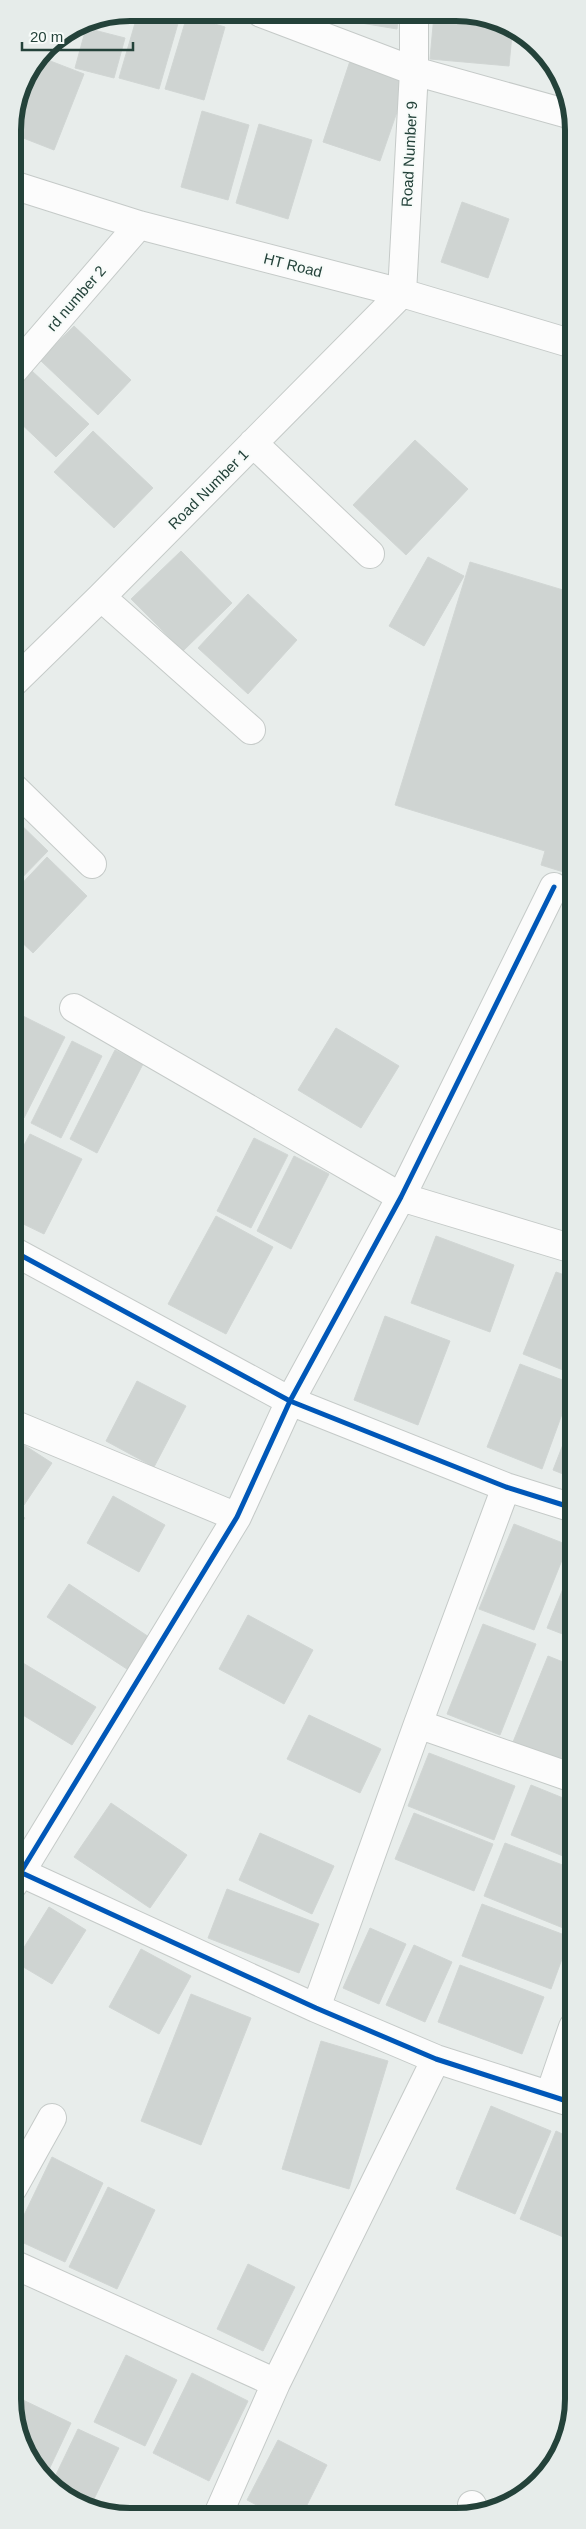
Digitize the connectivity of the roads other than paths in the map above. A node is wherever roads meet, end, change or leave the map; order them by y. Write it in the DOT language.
graph roads {
  1 [pos="282,21"];
  2 [pos="414,21"];
  3 [pos="414,70"];
  4 [pos="563,113"];
  5 [pos="21,188"];
  6 [pos="139,225"];
  7 [pos="402,293"];
  8 [pos="565,342"];
  9 [pos="21,362"];
  10 [pos="253,443"];
  11 [pos="370,554"];
  12 [pos="101,597"];
  13 [pos="21,675"];
  14 [pos="251,730"];
  15 [pos="21,794"];
  16 [pos="92,864"];
  17 [pos="554,887"];
  18 [pos="74,1008"];
  19 [pos="401,1197"];
  20 [pos="565,1248"];
  21 [pos="21,1255"];
  22 [pos="290,1401"];
  23 [pos="21,1427"];
  24 [pos="506,1487"];
  25 [pos="565,1505"];
  26 [pos="237,1517"];
  27 [pos="418,1724"];
  28 [pos="565,1775"];
  29 [pos="21,1874"];
  30 [pos="21,1880"];
  31 [pos="316,2008"];
  32 [pos="436,2059"];
  33 [pos="565,2075"];
  34 [pos="561,2099"];
  35 [pos="52,2118"];
  36 [pos="21,2175"];
  37 [pos="21,2267"];
  38 [pos="276,2383"];
  39 [pos="221,2508"];
  1 -- 3 [label="street"];
  2 -- 3 [label="street, Road Number 9"];
  3 -- 4 [label="street"];
  3 -- 7 [label="street, Road Number 9"];
  5 -- 6 [label="street, HT Road"];
  6 -- 7 [label="street, HT Road"];
  6 -- 9 [label="street, rd number 2"];
  7 -- 8 [label="street, HT Road"];
  7 -- 10 [label="street, Road Number 1"];
  10 -- 11 [label="street"];
  10 -- 12 [label="street, Road Number 1"];
  12 -- 13 [label="street, Road Number 1"];
  12 -- 14 [label="street"];
  15 -- 16 [label="street"];
  17 -- 19 [label="street"];
  18 -- 19 [label="street"];
  19 -- 20 [label="street"];
  19 -- 22 [label="street"];
  21 -- 22 [label="street"];
  22 -- 24 [label="street"];
  22 -- 26 [label="street"];
  23 -- 26 [label="street"];
  24 -- 25 [label="street"];
  24 -- 27 [label="street"];
  26 -- 29 [label="street"];
  27 -- 28 [label="street"];
  27 -- 31 [label="street"];
  30 -- 31 [label="street"];
  31 -- 32 [label="street"];
  32 -- 34 [label="street"];
  32 -- 38 [label="street"];
  33 -- 34 [label="street"];
  35 -- 36 [label="street"];
  37 -- 38 [label="street"];
  38 -- 39 [label="street"];
}
